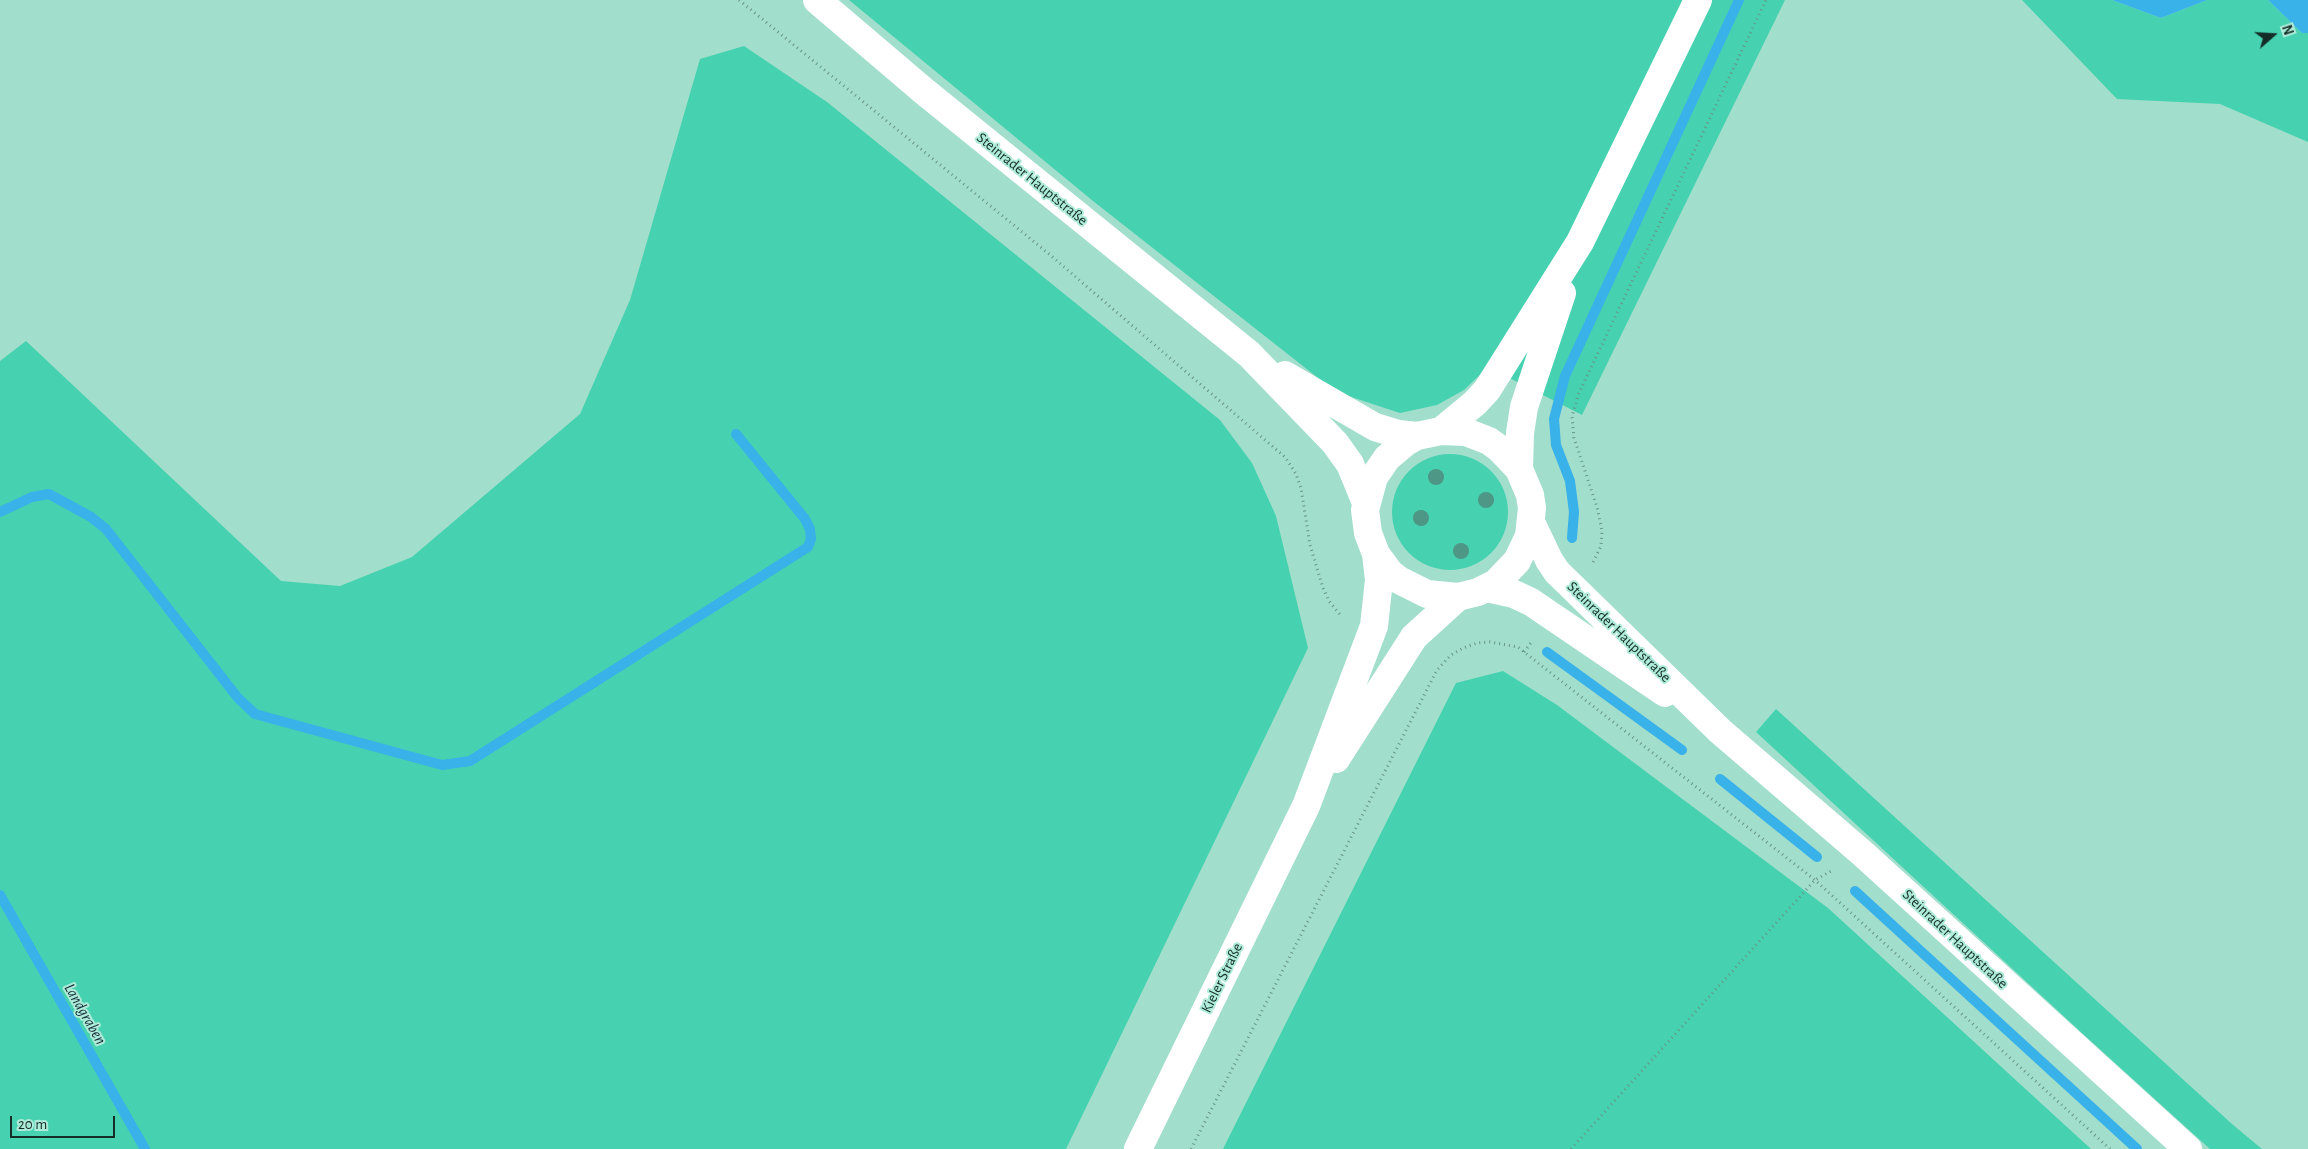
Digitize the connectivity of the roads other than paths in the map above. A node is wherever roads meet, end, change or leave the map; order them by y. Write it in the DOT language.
graph roads {
  1 [pos="817,0"];
  2 [pos="1698,0"];
  3 [pos="1580,242"];
  4 [pos="1249,354"];
  5 [pos="1429,434"];
  6 [pos="1519,469"];
  7 [pos="1366,502"];
  8 [pos="1531,522"];
  9 [pos="1376,554"];
  10 [pos="1487,588"];
  11 [pos="1458,597"];
  12 [pos="1720,731"];
  13 [pos="1306,806"];
  14 [pos="1138,1149"];
  15 [pos="2188,1149"];
  1 -- 4 [label="main road, Steinrader Hauptstraße"];
  2 -- 3 [label="main road"];
  3 -- 5 [label="main road"];
  3 -- 6 [label="main road"];
  4 -- 5 [label="main road, Steinrader Hauptstraße"];
  4 -- 7 [label="main road, Steinrader Hauptstraße"];
  5 -- 6 [label="main road"];
  5 -- 7 [label="main road"];
  6 -- 8 [label="main road"];
  7 -- 9 [label="main road"];
  8 -- 10 [label="main road"];
  8 -- 12 [label="main road, Steinrader Hauptstraße"];
  9 -- 11 [label="main road"];
  9 -- 13 [label="main road, Kieler Straße"];
  10 -- 11 [label="main road"];
  10 -- 12 [label="main road, Steinrader Hauptstraße"];
  11 -- 13 [label="main road, Kieler Straße"];
  12 -- 15 [label="main road, Steinrader Hauptstraße"];
  13 -- 14 [label="main road, Kieler Straße"];
}
